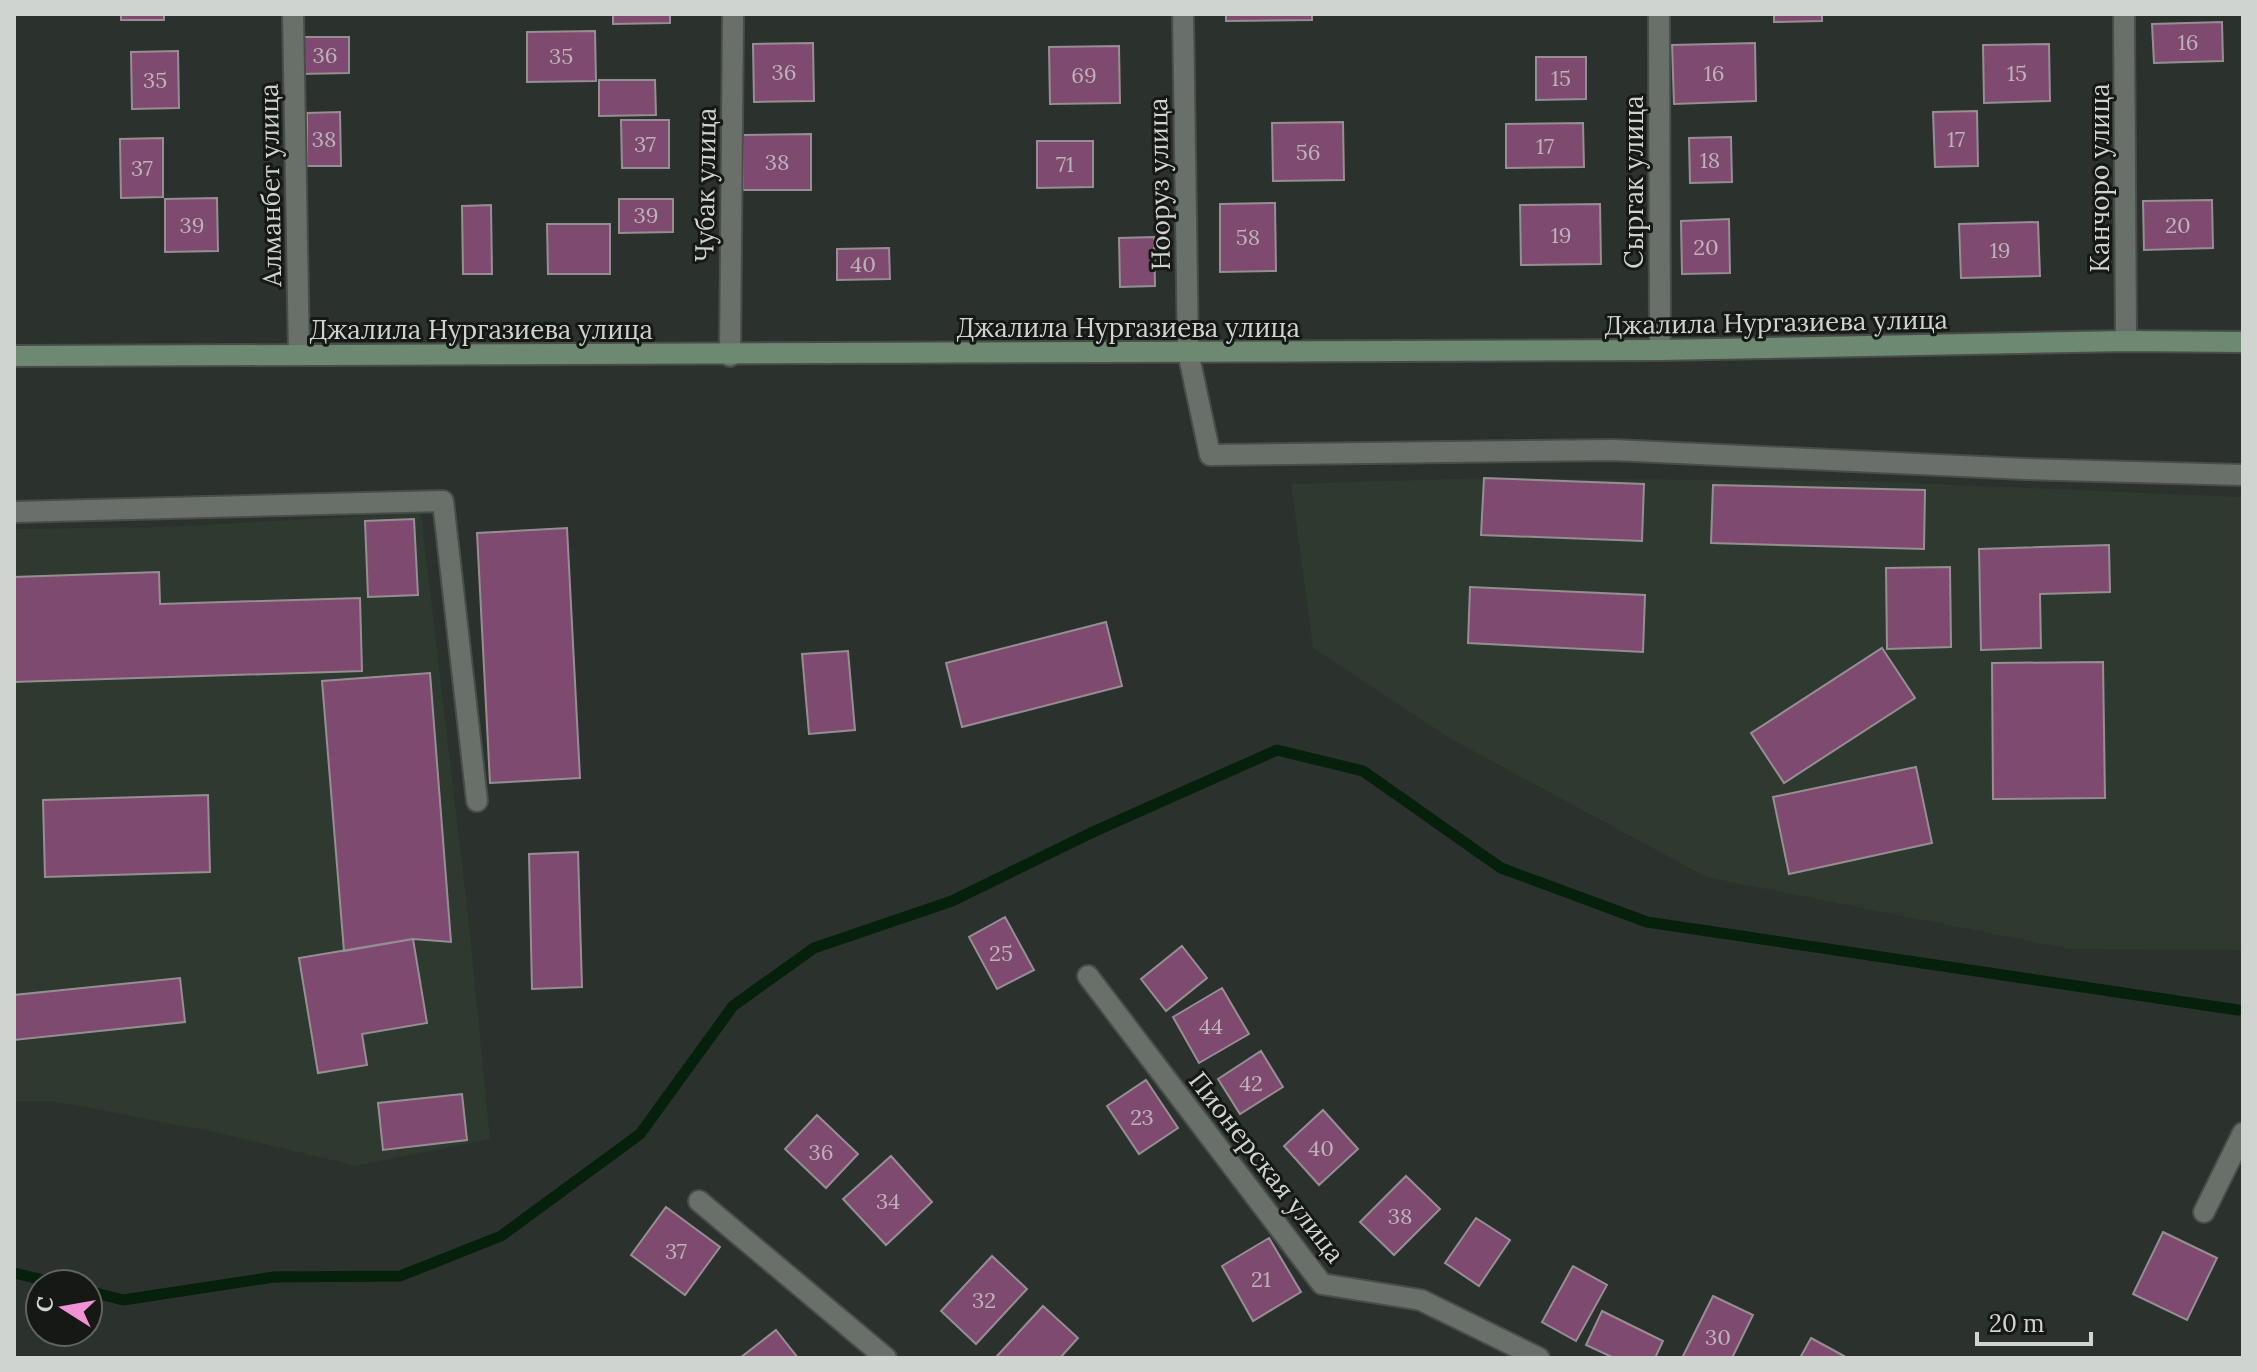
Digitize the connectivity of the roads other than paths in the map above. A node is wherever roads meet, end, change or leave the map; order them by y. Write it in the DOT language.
graph roads {
  1 [pos="293,14"];
  2 [pos="733,14"];
  3 [pos="1183,14"];
  4 [pos="1659,14"];
  5 [pos="2124,14"];
  6 [pos="2126,341"];
  7 [pos="2243,342"];
  8 [pos="1660,350"];
  9 [pos="1188,352"];
  10 [pos="299,355"];
  11 [pos="14,356"];
  12 [pos="730,356"];
  13 [pos="2243,475"];
  14 [pos="14,512"];
  15 [pos="477,801"];
  16 [pos="1088,976"];
  17 [pos="2243,1133"];
  18 [pos="699,1201"];
  19 [pos="2204,1212"];
  20 [pos="886,1358"];
  21 [pos="1539,1358"];
  1 -- 10 [label="street, Алманбет улица"];
  2 -- 12 [label="street, Чубак улица"];
  3 -- 9 [label="street, Нооруз улица"];
  4 -- 8 [label="street, Сыргак улица"];
  5 -- 6 [label="street, Канчоро улица"];
  6 -- 7 [label="street, Джалила Нургазиева улица"];
  6 -- 8 [label="street, Джалила Нургазиева улица"];
  8 -- 9 [label="street, Джалила Нургазиева улица"];
  9 -- 12 [label="street, Джалила Нургазиева улица"];
  9 -- 13 [label="street, Нооруз улица"];
  10 -- 11 [label="street, Джалила Нургазиева улица"];
  10 -- 12 [label="street, Джалила Нургазиева улица"];
  14 -- 15 [label="street"];
  16 -- 21 [label="street, Пионерская улица"];
  17 -- 19 [label="street"];
  18 -- 20 [label="street"];
}
